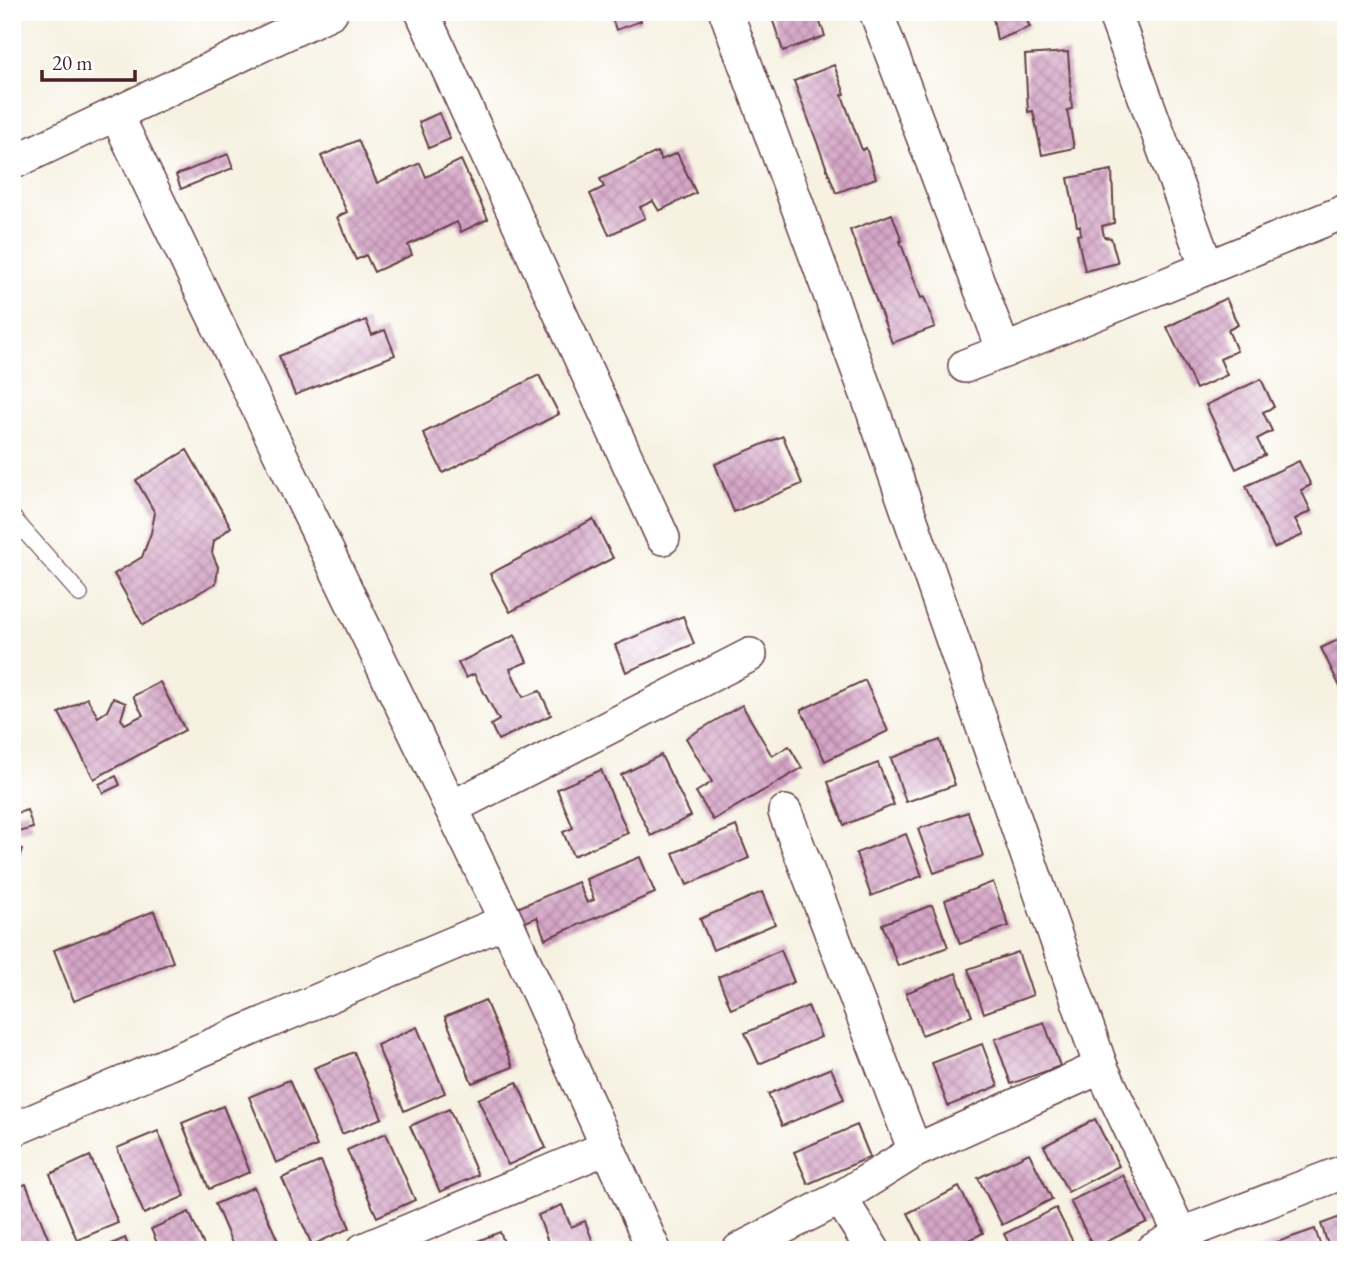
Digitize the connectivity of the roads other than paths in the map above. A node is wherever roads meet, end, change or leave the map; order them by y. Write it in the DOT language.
graph roads {
  1 [pos="331,12"];
  2 [pos="422,12"];
  3 [pos="726,12"];
  4 [pos="876,12"];
  5 [pos="1114,12"];
  6 [pos="116,114"];
  7 [pos="12,163"];
  8 [pos="1346,211"];
  9 [pos="1207,268"];
  10 [pos="1004,351"];
  11 [pos="965,366"];
  12 [pos="12,517"];
  13 [pos="663,538"];
  14 [pos="80,594"];
  15 [pos="750,655"];
  16 [pos="451,808"];
  17 [pos="785,812"];
  18 [pos="506,921"];
  19 [pos="1101,1067"];
  20 [pos="12,1130"];
  21 [pos="608,1147"];
  22 [pos="915,1151"];
  23 [pos="1346,1171"];
  24 [pos="840,1198"];
  25 [pos="1185,1242"];
  26 [pos="363,1250"];
  27 [pos="654,1250"];
  28 [pos="739,1250"];
  29 [pos="873,1250"];
  30 [pos="1153,1250"];
  1 -- 6 [label="street"];
  2 -- 13 [label="street"];
  3 -- 19 [label="street"];
  4 -- 10 [label="street"];
  5 -- 9 [label="street"];
  6 -- 7 [label="street"];
  6 -- 16 [label="street"];
  8 -- 9 [label="street"];
  9 -- 10 [label="street"];
  10 -- 11 [label="street"];
  12 -- 14 [label="lane"];
  15 -- 16 [label="street"];
  16 -- 18 [label="street"];
  17 -- 22 [label="street"];
  18 -- 20 [label="street"];
  18 -- 21 [label="street"];
  19 -- 22 [label="street"];
  19 -- 25 [label="street"];
  21 -- 26 [label="street"];
  21 -- 27 [label="street"];
  22 -- 24 [label="street"];
  23 -- 25 [label="street"];
  24 -- 28 [label="street"];
  24 -- 29 [label="street"];
  25 -- 30 [label="street"];
}
